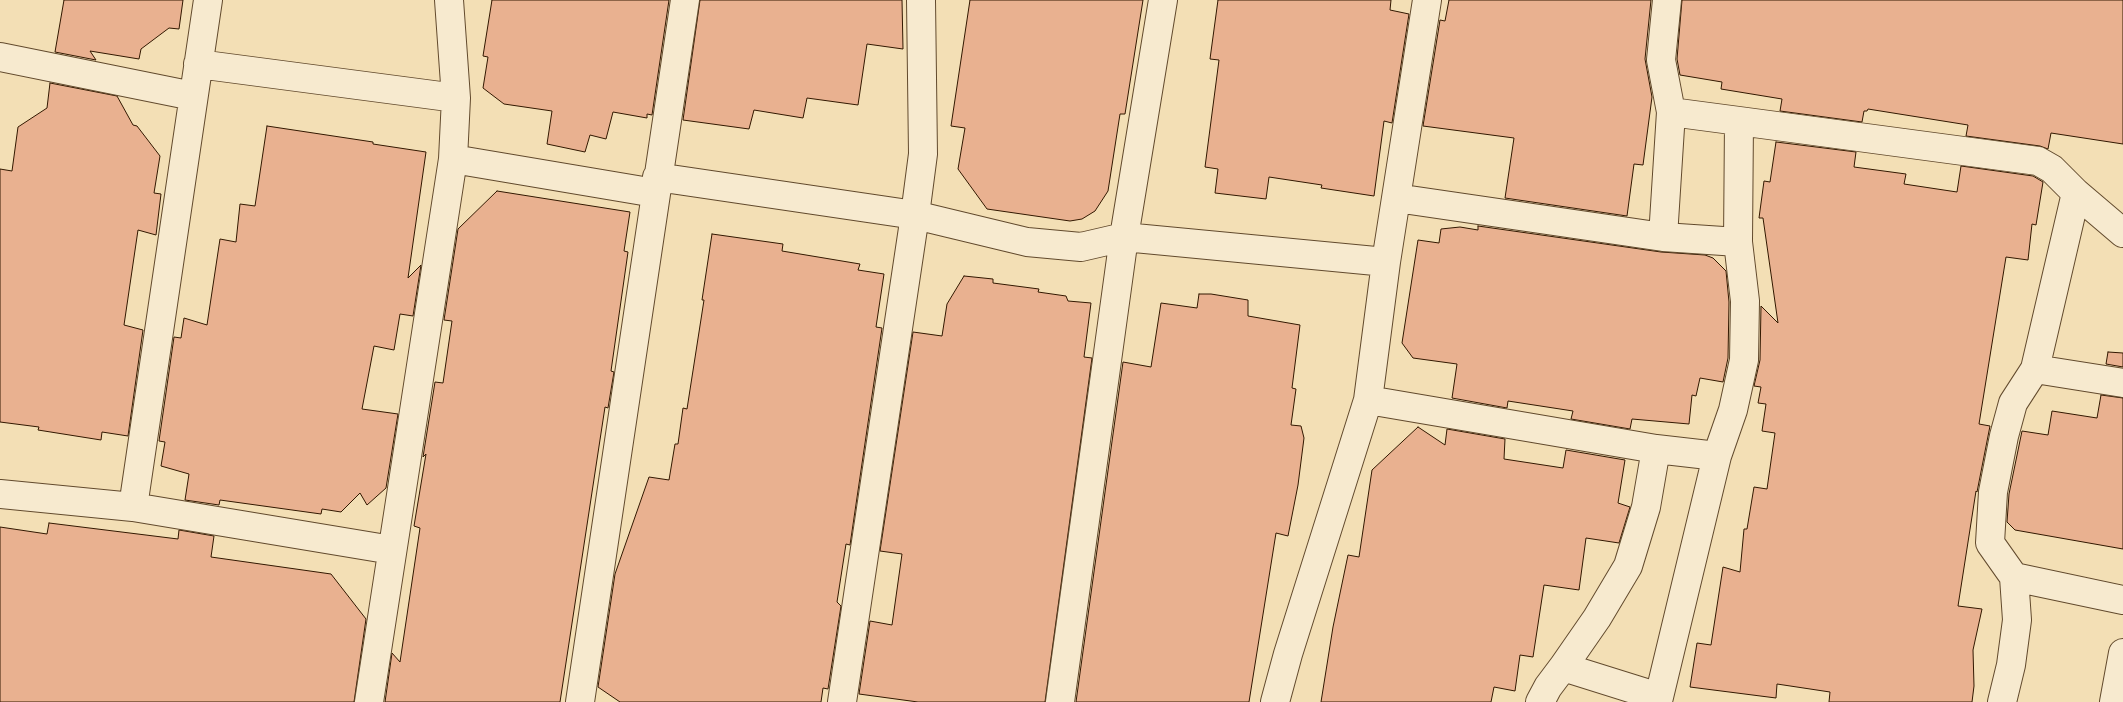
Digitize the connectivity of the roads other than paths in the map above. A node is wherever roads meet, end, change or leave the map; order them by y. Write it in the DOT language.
graph roads {
  1 [pos="208,0"];
  2 [pos="449,0"];
  3 [pos="685,0"];
  4 [pos="921,0"];
  5 [pos="1163,0"];
  6 [pos="1427,0"];
  7 [pos="1667,0"];
  8 [pos="0,57"];
  9 [pos="198,64"];
  10 [pos="193,96"];
  11 [pos="456,98"];
  12 [pos="1671,112"];
  13 [pos="1739,121"];
  14 [pos="453,160"];
  15 [pos="656,185"];
  16 [pos="2076,192"];
  17 [pos="1396,198"];
  18 [pos="915,215"];
  19 [pos="2123,232"];
  20 [pos="1663,237"];
  21 [pos="1124,238"];
  22 [pos="1738,242"];
  23 [pos="1386,262"];
  24 [pos="2035,369"];
  25 [pos="2123,383"];
  26 [pos="1368,400"];
  27 [pos="1656,449"];
  28 [pos="1717,456"];
  29 [pos="0,494"];
  30 [pos="133,507"];
  31 [pos="392,550"];
  32 [pos="2014,578"];
  33 [pos="2123,600"];
  34 [pos="2123,653"];
  35 [pos="1562,668"];
  36 [pos="1662,699"];
  37 [pos="369,702"];
  38 [pos="580,702"];
  39 [pos="842,702"];
  40 [pos="1060,702"];
  41 [pos="1276,702"];
  42 [pos="1540,702"];
  43 [pos="2002,702"];
  44 [pos="2114,702"];
  1 -- 9 [label="street"];
  2 -- 11 [label="street"];
  3 -- 15 [label="street"];
  4 -- 18 [label="street"];
  5 -- 21 [label="street"];
  6 -- 17 [label="street"];
  7 -- 12 [label="street"];
  8 -- 10 [label="street"];
  9 -- 10 [label="street"];
  9 -- 11 [label="street"];
  10 -- 30 [label="street"];
  11 -- 14 [label="street"];
  12 -- 13 [label="street"];
  12 -- 20 [label="street"];
  13 -- 16 [label="street"];
  13 -- 22 [label="street"];
  14 -- 15 [label="street"];
  14 -- 31 [label="street"];
  15 -- 18 [label="street"];
  15 -- 38 [label="street"];
  16 -- 19 [label="street"];
  16 -- 24 [label="street"];
  17 -- 20 [label="street"];
  17 -- 23 [label="street"];
  18 -- 21 [label="street"];
  18 -- 39 [label="street"];
  20 -- 22 [label="street"];
  21 -- 23 [label="street"];
  21 -- 40 [label="street"];
  22 -- 28 [label="street"];
  23 -- 26 [label="street"];
  24 -- 25 [label="street"];
  24 -- 32 [label="street"];
  26 -- 27 [label="street"];
  26 -- 41 [label="street"];
  27 -- 28 [label="street"];
  27 -- 35 [label="street"];
  28 -- 36 [label="street"];
  29 -- 30 [label="street"];
  30 -- 31 [label="street"];
  31 -- 37 [label="street"];
  32 -- 33 [label="street"];
  32 -- 43 [label="street"];
  34 -- 44 [label="street"];
  35 -- 36 [label="street"];
  35 -- 42 [label="street"];
}
